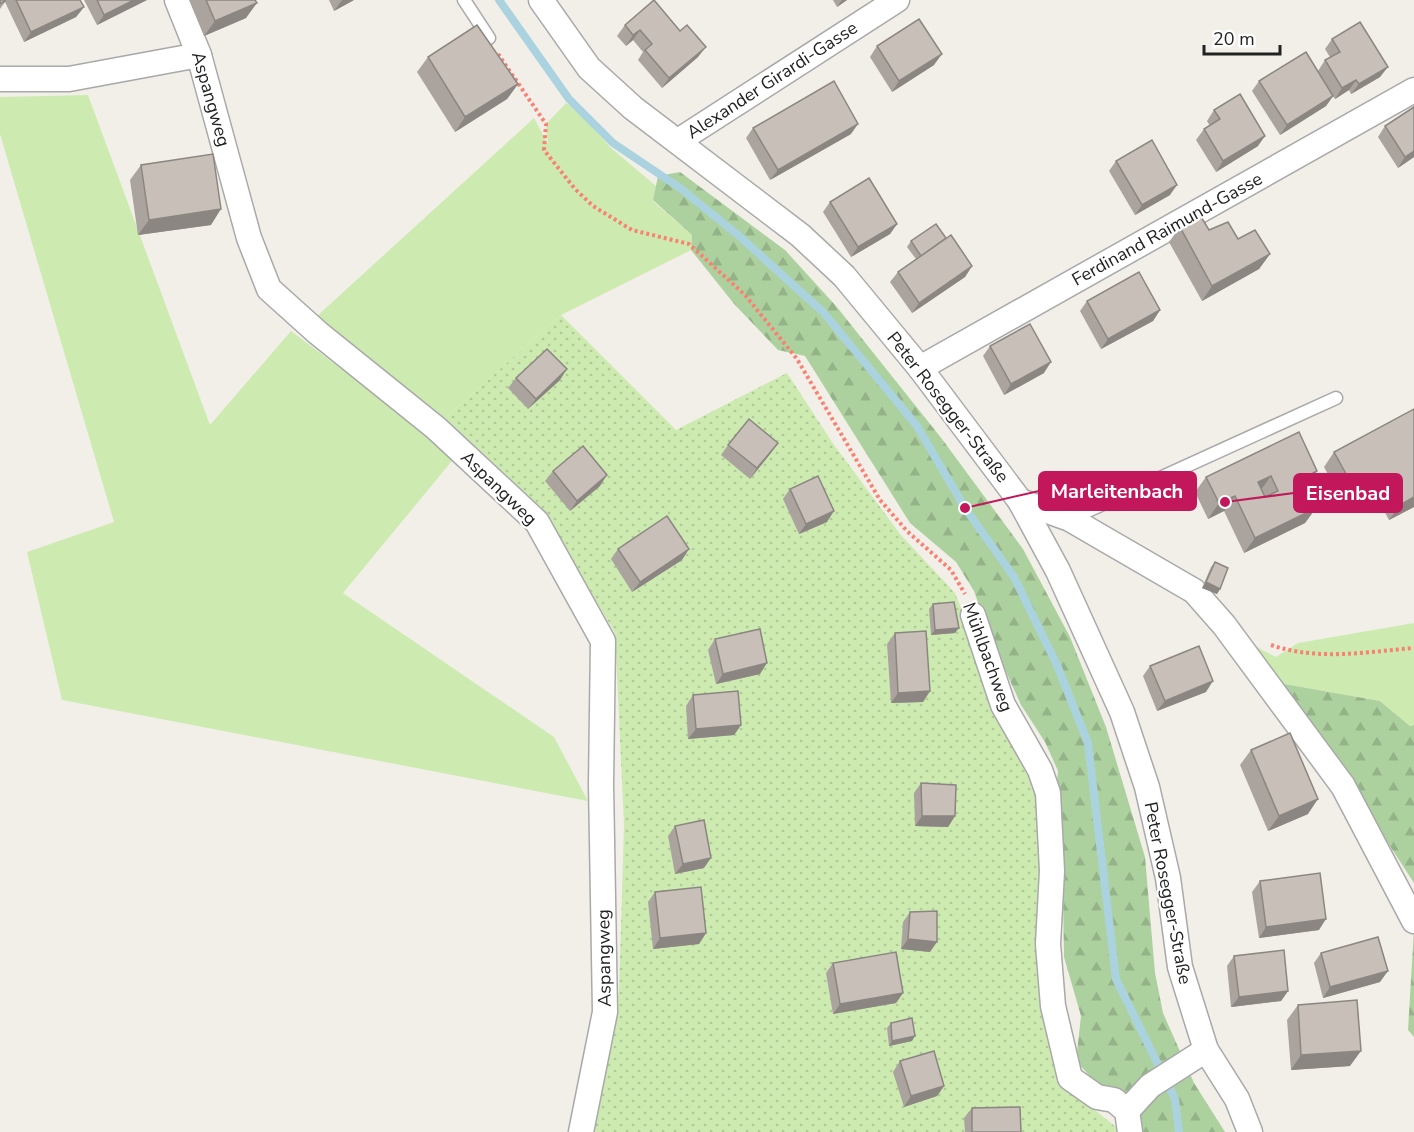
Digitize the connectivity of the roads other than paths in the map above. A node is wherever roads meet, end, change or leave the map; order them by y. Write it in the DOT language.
graph roads {
  1 [pos="177,0"];
  2 [pos="464,0"];
  3 [pos="541,0"];
  4 [pos="897,0"];
  5 [pos="489,38"];
  6 [pos="199,55"];
  7 [pos="0,80"];
  8 [pos="1414,90"];
  9 [pos="678,141"];
  10 [pos="920,368"];
  11 [pos="1336,398"];
  12 [pos="1020,501"];
  13 [pos="1070,519"];
  14 [pos="972,615"];
  15 [pos="1414,921"];
  16 [pos="1206,1050"];
  17 [pos="1128,1121"];
  18 [pos="581,1132"];
  19 [pos="1250,1132"];
  1 -- 6 [label="street, Aspangweg"];
  2 -- 5 [label="lane"];
  3 -- 9 [label="street, Peter Rosegger-Straße"];
  4 -- 9 [label="street, Alexander Girardi-Gasse"];
  6 -- 7 [label="street"];
  6 -- 18 [label="street, Aspangweg"];
  8 -- 10 [label="street, Ferdinand Raimund-Gasse"];
  9 -- 10 [label="street, Peter Rosegger-Straße"];
  10 -- 12 [label="street, Peter Rosegger-Straße"];
  11 -- 13 [label="lane"];
  12 -- 13 [label="street"];
  12 -- 16 [label="street, Peter Rosegger-Straße"];
  13 -- 15 [label="street"];
  14 -- 17 [label="street, Mühlbachweg"];
  16 -- 17 [label="street, Mühlbachweg"];
  16 -- 19 [label="street, Peter Rosegger-Straße"];
}
